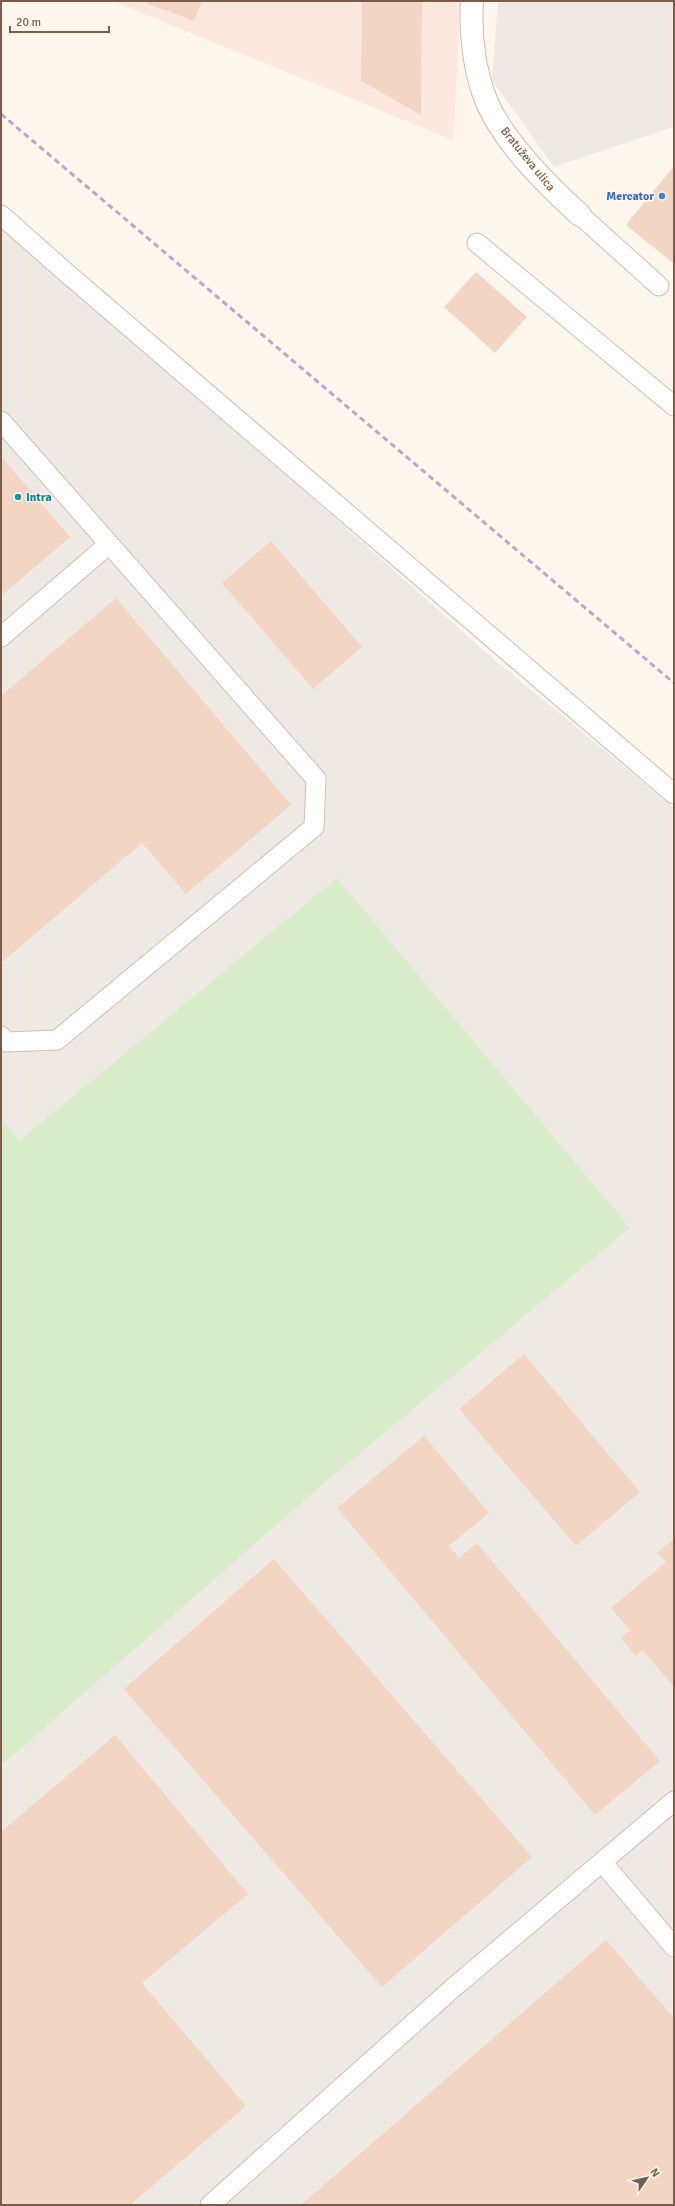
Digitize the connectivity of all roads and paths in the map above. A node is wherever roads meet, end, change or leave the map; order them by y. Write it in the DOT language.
graph roads {
  1 [pos="472,1"];
  2 [pos="1,215"];
  3 [pos="580,215"];
  4 [pos="477,243"];
  5 [pos="659,286"];
  6 [pos="674,406"];
  7 [pos="1,421"];
  8 [pos="109,544"];
  9 [pos="1,637"];
  10 [pos="674,794"];
  11 [pos="1,1036"];
  12 [pos="674,1801"];
  13 [pos="602,1862"];
  14 [pos="674,1947"];
  15 [pos="210,2205"];
  1 -- 3 [label="street, Bratuževa ulica"];
  2 -- 10 [label="lane"];
  3 -- 5 [label="lane"];
  4 -- 6 [label="lane"];
  7 -- 8 [label="lane"];
  8 -- 9 [label="lane"];
  8 -- 11 [label="lane"];
  12 -- 13 [label="lane"];
  13 -- 14 [label="lane"];
  13 -- 15 [label="lane"];
}
